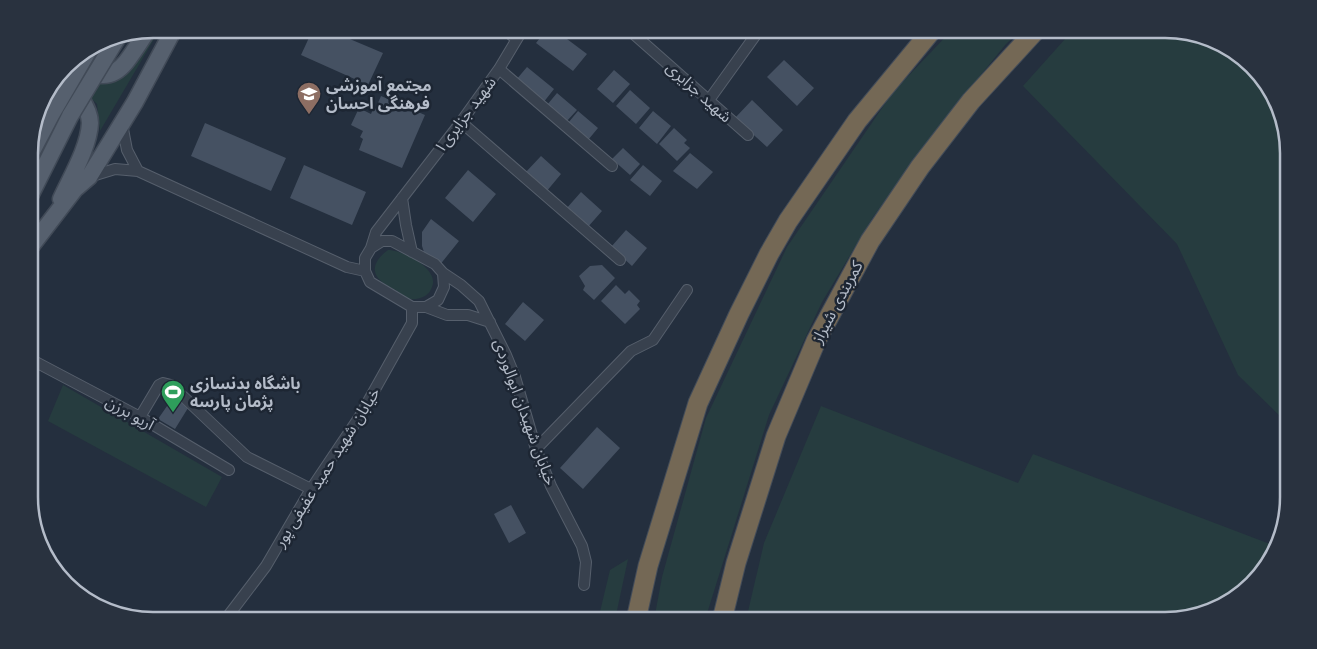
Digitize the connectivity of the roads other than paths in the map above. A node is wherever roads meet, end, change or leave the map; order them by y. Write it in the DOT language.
graph roads {
  1 [pos="142,38"];
  2 [pos="169,38"];
  3 [pos="638,38"];
  4 [pos="754,38"];
  5 [pos="926,38"];
  6 [pos="1029,38"];
  7 [pos="516,39"];
  8 [pos="113,45"];
  9 [pos="83,61"];
  10 [pos="80,63"];
  11 [pos="499,69"];
  12 [pos="61,83"];
  13 [pos="709,100"];
  14 [pos="461,122"];
  15 [pos="122,124"];
  16 [pos="748,135"];
  17 [pos="38,140"];
  18 [pos="612,166"];
  19 [pos="138,170"];
  20 [pos="90,177"];
  21 [pos="38,180"];
  22 [pos="402,198"];
  23 [pos="54,215"];
  24 [pos="38,237"];
  25 [pos="38,246"];
  26 [pos="371,248"];
  27 [pos="412,252"];
  28 [pos="620,260"];
  29 [pos="365,271"];
  30 [pos="443,273"];
  31 [pos="687,290"];
  32 [pos="412,307"];
  33 [pos="426,307"];
  34 [pos="490,322"];
  35 [pos="38,363"];
  36 [pos="140,417"];
  37 [pos="536,448"];
  38 [pos="229,470"];
  39 [pos="311,489"];
  40 [pos="584,585"];
  41 [pos="724,611"];
  42 [pos="231,612"];
  43 [pos="638,612"];
  1 -- 10 [label="main road"];
  2 -- 15 [label="main road"];
  3 -- 13 [label="street, شهید جزایری"];
  4 -- 13 [label="street"];
  5 -- 43 [label="highway"];
  6 -- 41 [label="highway, کمربندی شیراز"];
  7 -- 11 [label="street, شهید جزایری۱"];
  8 -- 21 [label="main road, bridge"];
  9 -- 17 [label="main road, bridge"];
  11 -- 14 [label="street, شهید جزایری۱"];
  11 -- 18 [label="street"];
  12 -- 23 [label="main road"];
  13 -- 16 [label="street, شهید جزایری"];
  14 -- 22 [label="street, شهید جزایری۱"];
  14 -- 28 [label="street"];
  15 -- 19 [label="street"];
  15 -- 20 [label="main road"];
  19 -- 20 [label="street"];
  19 -- 29 [label="street"];
  20 -- 23 [label="main road"];
  22 -- 26 [label="street, شهید جزایری۱"];
  22 -- 27 [label="street"];
  23 -- 24 [label="main road"];
  23 -- 25 [label="main road"];
  26 -- 27 [label="street"];
  26 -- 29 [label="street"];
  27 -- 30 [label="street"];
  29 -- 32 [label="street"];
  30 -- 33 [label="street"];
  30 -- 34 [label="street, خیابان شهیدان ابوالوردی"];
  31 -- 37 [label="street"];
  32 -- 33 [label="street"];
  32 -- 39 [label="street, خیابان شهید حمید عفیفی پور"];
  33 -- 34 [label="street, خیابان شهیدان ابوالوردی"];
  34 -- 37 [label="street, خیابان شهیدان ابوالوردی"];
  35 -- 36 [label="street, آریو برزن"];
  36 -- 38 [label="street, آریو برزن"];
  36 -- 39 [label="street"];
  37 -- 40 [label="street, خیابان شهیدان ابوالوردی"];
  39 -- 42 [label="street, خیابان شهید حمید عفیفی پور"];
}
